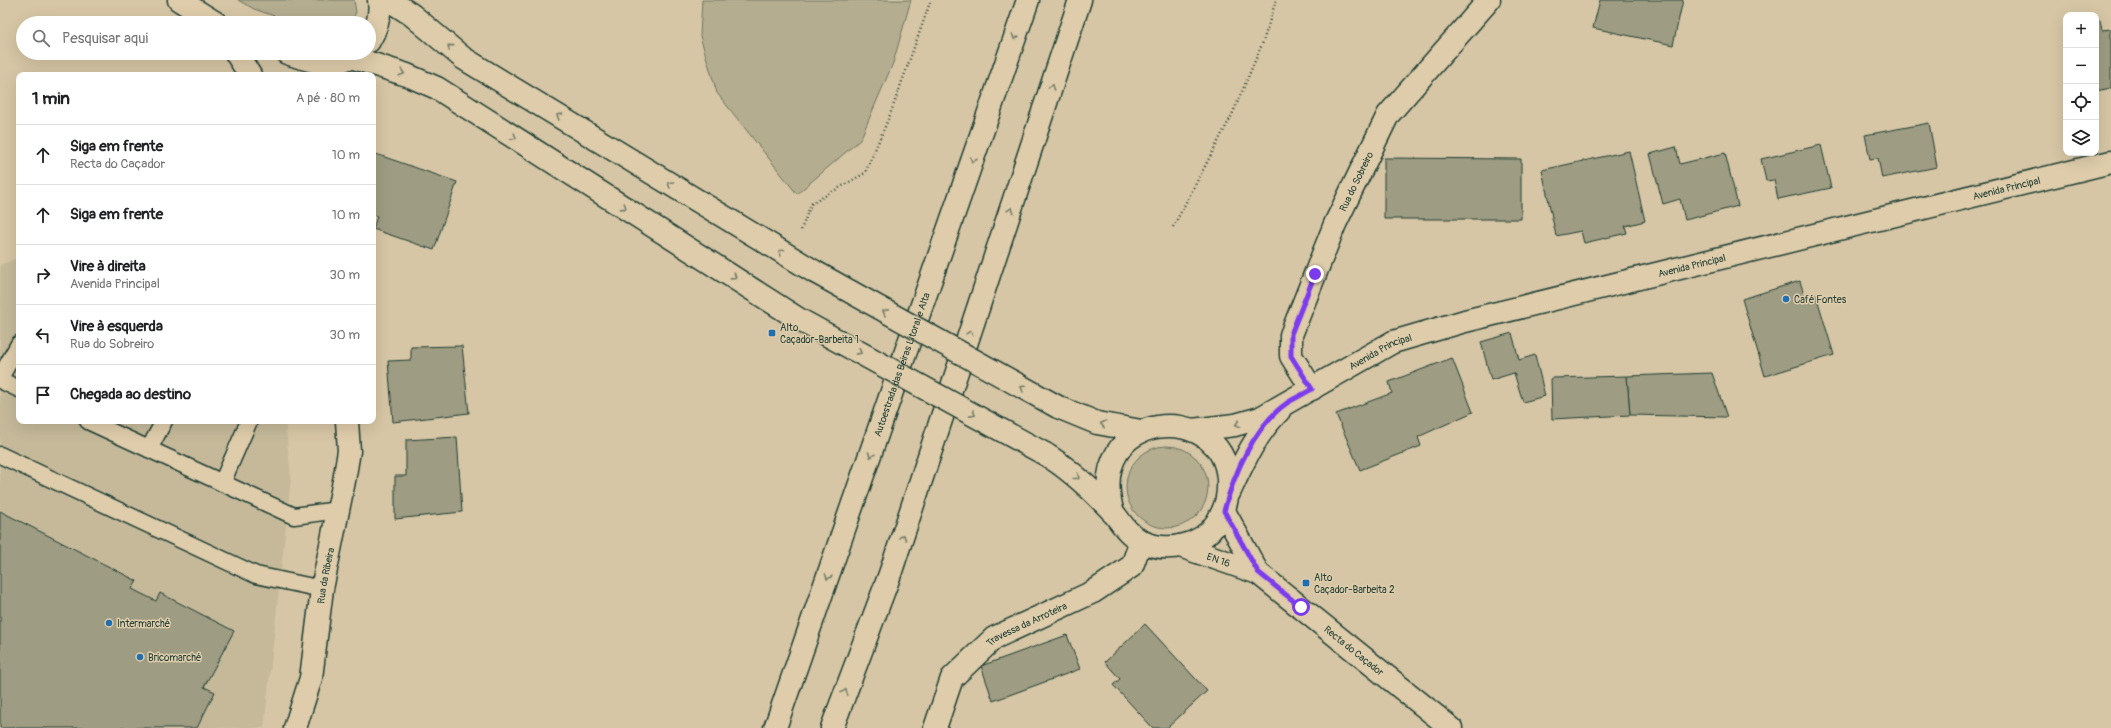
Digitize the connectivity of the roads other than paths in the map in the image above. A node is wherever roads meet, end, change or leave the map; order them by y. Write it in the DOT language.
graph roads {
  1 [pos="179,0"];
  2 [pos="379,0"];
  3 [pos="389,0"];
  4 [pos="1028,0"];
  5 [pos="1080,0"];
  6 [pos="1490,0"];
  7 [pos="205,16"];
  8 [pos="376,29"];
  9 [pos="240,60"];
  10 [pos="308,60"];
  11 [pos="341,62"];
  12 [pos="248,72"];
  13 [pos="2111,162"];
  14 [pos="16,350"];
  15 [pos="0,379"];
  16 [pos="16,387"];
  17 [pos="1312,389"];
  18 [pos="1287,404"];
  19 [pos="95,424"];
  20 [pos="162,424"];
  21 [pos="248,424"];
  22 [pos="347,424"];
  23 [pos="1192,430"];
  24 [pos="1141,431"];
  25 [pos="149,449"];
  26 [pos="0,455"];
  27 [pos="222,483"];
  28 [pos="1227,502"];
  29 [pos="338,510"];
  30 [pos="1113,513"];
  31 [pos="1141,541"];
  32 [pos="1180,546"];
  33 [pos="1258,572"];
  34 [pos="322,589"];
  35 [pos="295,728"];
  36 [pos="776,728"];
  37 [pos="832,728"];
  38 [pos="934,728"];
  39 [pos="1451,728"];
  1 -- 7 [label="main road"];
  2 -- 8 [label="main road"];
  24 -- 3 [label="main road, EN 16, one-way, bridge"];
  4 -- 36 [label="main road, Autoestrada das Beiras Litoral e Alta, one-way"];
  37 -- 5 [label="main road, one-way"];
  6 -- 17 [label="main road, Rua do Sobreiro"];
  9 -- 12 [label="main road"];
  10 -- 11 [label="main road, EN 16"];
  11 -- 30 [label="main road, EN 16, one-way, bridge"];
  13 -- 17 [label="main road, Avenida Principal"];
  14 -- 15 [label="lane"];
  15 -- 16 [label="lane"];
  17 -- 18 [label="main road, Avenida Principal"];
  18 -- 23 [label="main road, Avenida Principal, one-way"];
  18 -- 28 [label="main road, Avenida Principal"];
  19 -- 25 [label="lane"];
  20 -- 25 [label="lane"];
  21 -- 27 [label="lane"];
  22 -- 29 [label="main road, Rua da Ribeira"];
  23 -- 24 [label="main road, EN 16"];
  23 -- 28 [label="main road, EN 16"];
  24 -- 30 [label="main road, EN 16"];
  25 -- 27 [label="lane"];
  26 -- 34 [label="lane"];
  27 -- 29 [label="lane"];
  28 -- 32 [label="main road, EN 16"];
  28 -- 33 [label="main road, EN 16"];
  29 -- 34 [label="main road, Rua da Ribeira"];
  30 -- 31 [label="main road, EN 16"];
  31 -- 32 [label="main road, EN 16"];
  31 -- 38 [label="main road, Travessa da Arroteira"];
  32 -- 33 [label="main road, EN 16 / EN 16"];
  33 -- 39 [label="main road, Recta do Caçador / EN 16"];
  34 -- 35 [label="main road, Rua da Ribeira"];
}
